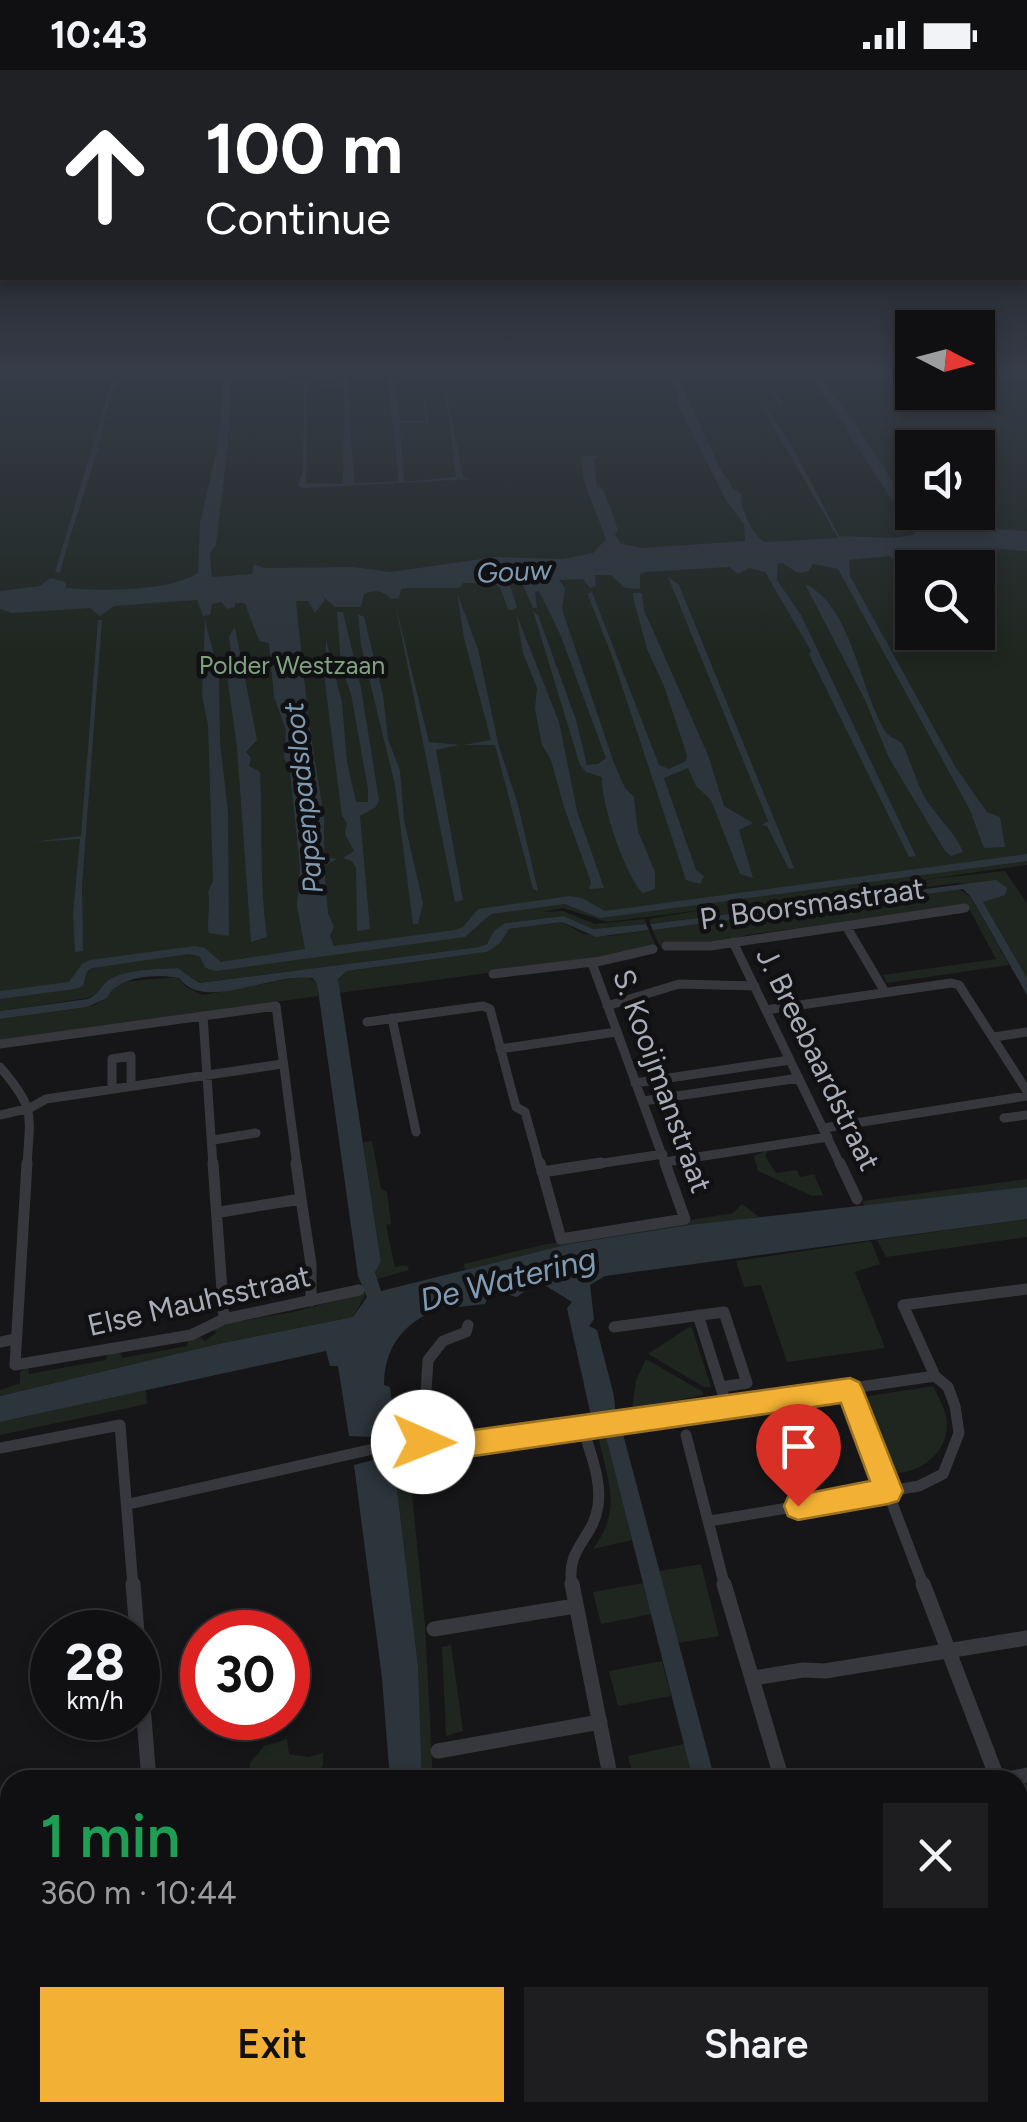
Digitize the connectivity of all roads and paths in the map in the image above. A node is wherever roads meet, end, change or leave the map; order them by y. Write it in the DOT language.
graph roads {
  1 [pos="965,908"];
  2 [pos="846,926"];
  3 [pos="733,942"];
  4 [pos="666,946"];
  5 [pos="653,949"];
  6 [pos="592,963"];
  7 [pos="493,974"];
  8 [pos="755,986"];
  9 [pos="885,992"];
  10 [pos="607,1006"];
  11 [pos="766,1010"];
  12 [pos="203,1016"];
  13 [pos="392,1018"];
  14 [pos="367,1022"];
  15 [pos="616,1032"];
  16 [pos="1027,1032"];
  17 [pos="994,1036"];
  18 [pos="0,1044"];
  19 [pos="500,1048"];
  20 [pos="790,1060"];
  21 [pos="282,1064"];
  22 [pos="0,1068"];
  23 [pos="206,1074"];
  24 [pos="799,1078"];
  25 [pos="635,1083"];
  26 [pos="131,1086"];
  27 [pos="112,1088"];
  28 [pos="1027,1093"];
  29 [pos="643,1101"];
  30 [pos="30,1108"];
  31 [pos="1027,1114"];
  32 [pos="0,1115"];
  33 [pos="1004,1118"];
  34 [pos="416,1132"];
  35 [pos="256,1133"];
  36 [pos="826,1133"];
  37 [pos="212,1140"];
  38 [pos="664,1158"];
  39 [pos="542,1172"];
  40 [pos="857,1199"];
  41 [pos="302,1200"];
  42 [pos="220,1212"];
  43 [pos="1027,1289"];
  44 [pos="359,1290"];
  45 [pos="311,1302"];
  46 [pos="698,1315"];
  47 [pos="224,1319"];
  48 [pos="468,1324"];
  49 [pos="614,1328"];
  50 [pos="16,1339"];
  51 [pos="0,1342"];
  52 [pos="935,1376"];
  53 [pos="721,1388"];
  54 [pos="850,1390"];
  55 [pos="727,1407"];
  56 [pos="583,1428"];
  57 [pos="686,1435"];
  58 [pos="423,1442"];
  59 [pos="0,1448"];
  60 [pos="888,1491"];
  61 [pos="129,1504"];
  62 [pos="710,1522"];
  63 [pos="575,1606"];
  64 [pos="135,1610"];
  65 [pos="434,1629"];
  66 [pos="1027,1638"];
  67 [pos="947,1650"];
  68 [pos="754,1678"];
  69 [pos="600,1722"];
  70 [pos="146,1740"];
  71 [pos="438,1751"];
  72 [pos="148,1770"];
  73 [pos="609,1770"];
  74 [pos="779,1770"];
  75 [pos="996,1770"];
  1 -- 2 [label="street, P. Boorsmastraat"];
  2 -- 3 [label="street, P. Boorsmastraat"];
  2 -- 9 [label="street"];
  3 -- 4 [label="street, P. Boorsmastraat"];
  3 -- 8 [label="street, J. Breebaardstraat"];
  5 -- 6 [label="street"];
  6 -- 7 [label="street"];
  6 -- 10 [label="street, S. Kooijmanstraat"];
  8 -- 10 [label="street"];
  8 -- 11 [label="street, J. Breebaardstraat"];
  9 -- 11 [label="street"];
  9 -- 17 [label="street"];
  10 -- 15 [label="street, S. Kooijmanstraat"];
  11 -- 20 [label="street, J. Breebaardstraat"];
  12 -- 18 [label="street"];
  12 -- 21 [label="street"];
  12 -- 23 [label="street"];
  13 -- 14 [label="street"];
  13 -- 19 [label="street"];
  13 -- 34 [label="street"];
  15 -- 19 [label="street"];
  15 -- 25 [label="street, S. Kooijmanstraat"];
  16 -- 17 [label="street"];
  17 -- 28 [label="street"];
  19 -- 39 [label="street"];
  20 -- 24 [label="street, J. Breebaardstraat"];
  20 -- 25 [label="street"];
  21 -- 23 [label="street"];
  21 -- 41 [label="street"];
  22 -- 30 [label="street"];
  23 -- 26 [label="street"];
  23 -- 37 [label="street"];
  24 -- 29 [label="street"];
  24 -- 36 [label="street, J. Breebaardstraat"];
  25 -- 29 [label="street, S. Kooijmanstraat"];
  26 -- 27 [label="street"];
  26 -- 27 [label="street"];
  27 -- 30 [label="street"];
  28 -- 36 [label="street"];
  29 -- 38 [label="street, S. Kooijmanstraat"];
  30 -- 32 [label="street"];
  30 -- 50 [label="street"];
  31 -- 33 [label="street"];
  35 -- 37 [label="street"];
  36 -- 38 [label="street"];
  36 -- 40 [label="street, J. Breebaardstraat"];
  37 -- 42 [label="street"];
  38 -- 39 [label="street"];
  38 -- 39 [label="street, S. Kooijmanstraat"];
  41 -- 42 [label="street"];
  41 -- 45 [label="street"];
  42 -- 47 [label="street"];
  43 -- 52 [label="street"];
  44 -- 45 [label="street, Else Mauhsstraat"];
  45 -- 47 [label="street, Else Mauhsstraat"];
  46 -- 49 [label="street"];
  46 -- 53 [label="street"];
  46 -- 53 [label="street"];
  47 -- 50 [label="street, Else Mauhsstraat"];
  48 -- 58 [label="street"];
  50 -- 51 [label="street"];
  52 -- 54 [label="street"];
  52 -- 60 [label="street"];
  53 -- 55 [label="street"];
  54 -- 55 [label="street"];
  54 -- 60 [label="street"];
  55 -- 56 [label="street"];
  56 -- 58 [label="street"];
  56 -- 63 [label="street"];
  57 -- 62 [label="street"];
  58 -- 61 [label="street"];
  59 -- 61 [label="street"];
  60 -- 62 [label="street"];
  60 -- 67 [label="street"];
  61 -- 64 [label="street"];
  62 -- 68 [label="street"];
  63 -- 65 [label="street"];
  63 -- 69 [label="street"];
  66 -- 67 [label="street"];
  67 -- 68 [label="street"];
  67 -- 75 [label="street"];
  68 -- 74 [label="street"];
  69 -- 71 [label="street"];
  69 -- 73 [label="street"];
  70 -- 72 [label="street"];
}
